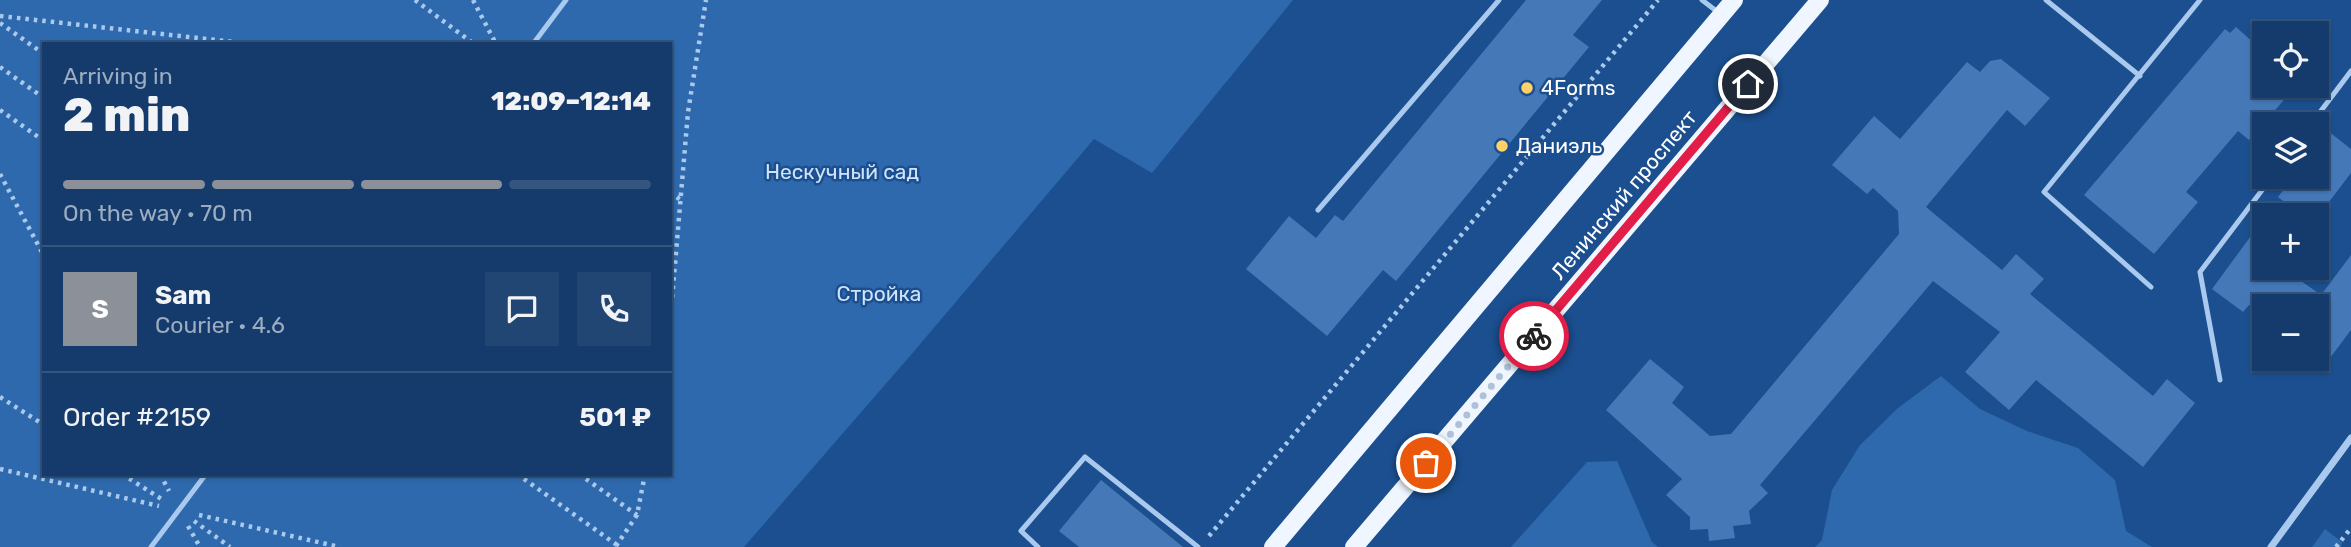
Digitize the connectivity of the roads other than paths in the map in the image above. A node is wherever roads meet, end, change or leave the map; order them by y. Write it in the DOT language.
graph roads {
  1 [pos="566,0"];
  2 [pos="1499,0"];
  3 [pos="1702,0"];
  4 [pos="1734,0"];
  5 [pos="1820,0"];
  6 [pos="2046,0"];
  7 [pos="2200,0"];
  8 [pos="1721,15"];
  9 [pos="534,42"];
  10 [pos="2351,71"];
  11 [pos="2140,76"];
  12 [pos="2320,112"];
  13 [pos="2263,189"];
  14 [pos="1318,210"];
  15 [pos="2151,287"];
  16 [pos="2220,380"];
  17 [pos="2351,438"];
  18 [pos="204,476"];
  19 [pos="151,547"];
  20 [pos="1038,547"];
  21 [pos="1198,547"];
  22 [pos="1273,547"];
  23 [pos="1354,547"];
  24 [pos="2271,547"];
  1 -- 9 [label="lane"];
  2 -- 14 [label="lane"];
  3 -- 8 [label="lane"];
  4 -- 8 [label="main road, Ленинский проспект"];
  5 -- 23 [label="main road, Ленинский проспект"];
  6 -- 11 [label="lane"];
  7 -- 11 [label="lane"];
  8 -- 22 [label="main road, Ленинский проспект"];
  10 -- 12 [label="lane"];
  11 -- 15 [label="lane"];
  13 -- 16 [label="lane"];
  17 -- 24 [label="street"];
  18 -- 19 [label="lane"];
  20 -- 21 [label="lane"];
}
